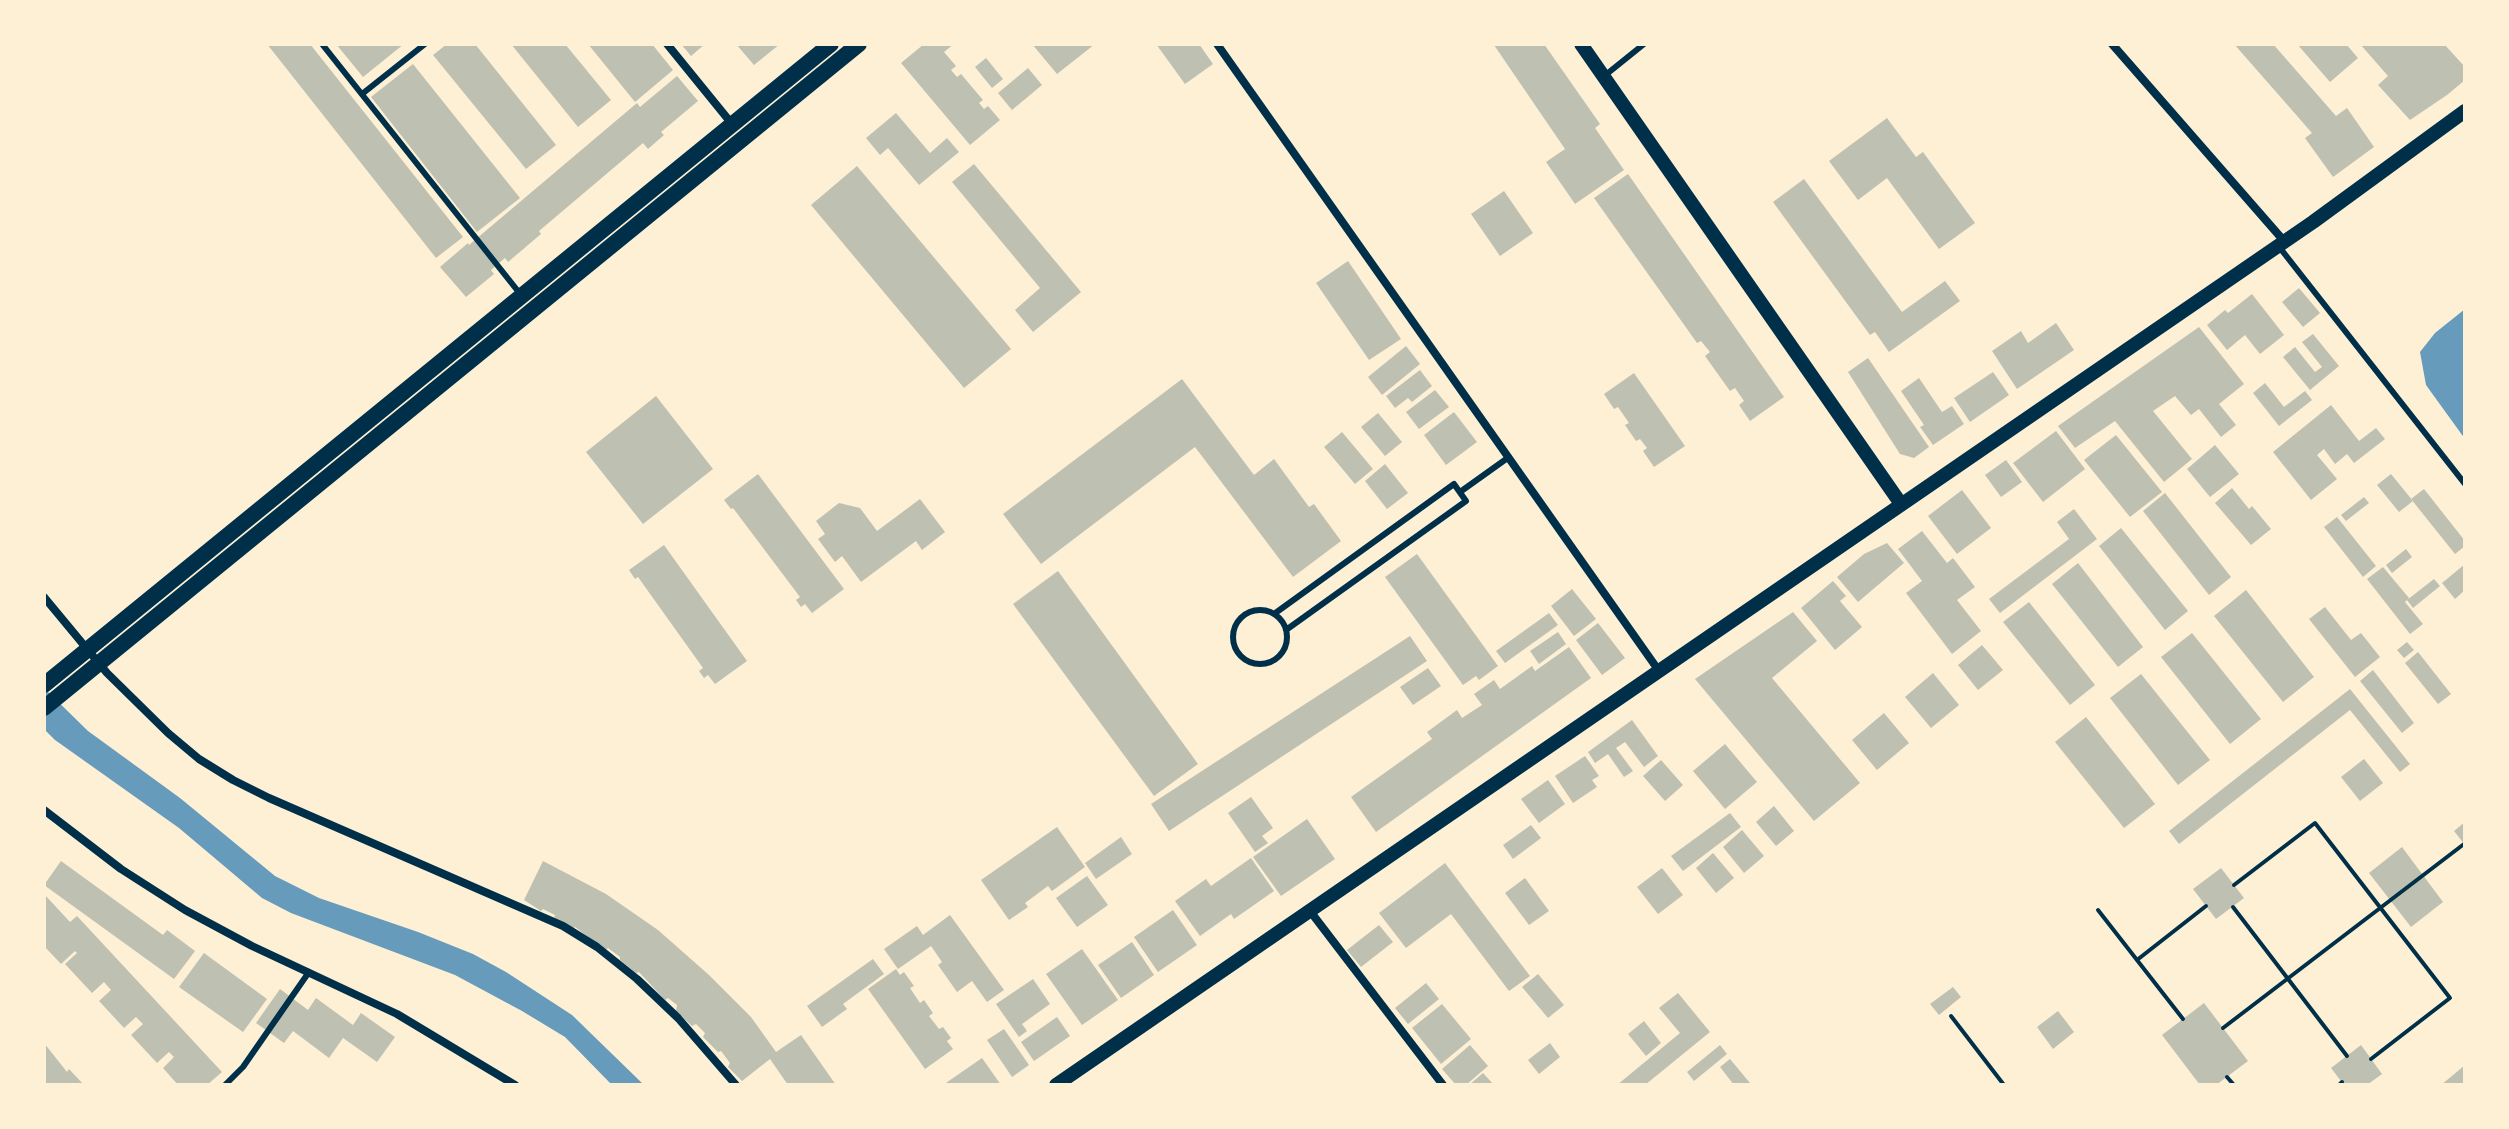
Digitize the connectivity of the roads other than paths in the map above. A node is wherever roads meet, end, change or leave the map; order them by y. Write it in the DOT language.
graph roads {
  1 [pos="322,44"];
  2 [pos="425,44"];
  3 [pos="667,44"];
  4 [pos="831,44"];
  5 [pos="859,44"];
  6 [pos="1217,44"];
  7 [pos="1581,44"];
  8 [pos="1644,44"];
  9 [pos="2112,44"];
  10 [pos="1603,77"];
  11 [pos="362,94"];
  12 [pos="2465,111"];
  13 [pos="732,124"];
  14 [pos="2281,243"];
  15 [pos="521,295"];
  16 [pos="1509,457"];
  17 [pos="2465,484"];
  18 [pos="1460,492"];
  19 [pos="1901,504"];
  20 [pos="44,597"];
  21 [pos="1274,614"];
  22 [pos="1286,630"];
  23 [pos="87,649"];
  24 [pos="99,663"];
  25 [pos="1659,671"];
  26 [pos="44,685"];
  27 [pos="44,708"];
  28 [pos="44,810"];
  29 [pos="1310,911"];
  30 [pos="309,972"];
  31 [pos="225,1085"];
  32 [pos="515,1085"];
  33 [pos="736,1085"];
  34 [pos="1056,1085"];
  35 [pos="1443,1085"];
  1 -- 11 [label="lane"];
  2 -- 11 [label="lane"];
  3 -- 13 [label="street"];
  4 -- 13 [label="main road"];
  5 -- 24 [label="main road"];
  6 -- 16 [label="street"];
  7 -- 10 [label="street"];
  8 -- 10 [label="lane"];
  9 -- 14 [label="street"];
  10 -- 19 [label="street"];
  11 -- 15 [label="lane"];
  12 -- 14 [label="street"];
  13 -- 15 [label="main road"];
  14 -- 17 [label="lane"];
  14 -- 19 [label="street"];
  15 -- 23 [label="main road"];
  16 -- 18 [label="lane"];
  16 -- 25 [label="street"];
  18 -- 21 [label="lane"];
  18 -- 22 [label="lane"];
  19 -- 25 [label="street"];
  20 -- 23 [label="street"];
  21 -- 22 [label="lane"];
  21 -- 22 [label="lane"];
  23 -- 24 [label="street"];
  23 -- 26 [label="main road"];
  24 -- 27 [label="main road"];
  24 -- 33 [label="street"];
  25 -- 29 [label="street"];
  28 -- 30 [label="street"];
  29 -- 34 [label="street"];
  29 -- 35 [label="street"];
  30 -- 31 [label="lane"];
  30 -- 32 [label="street"];
}
